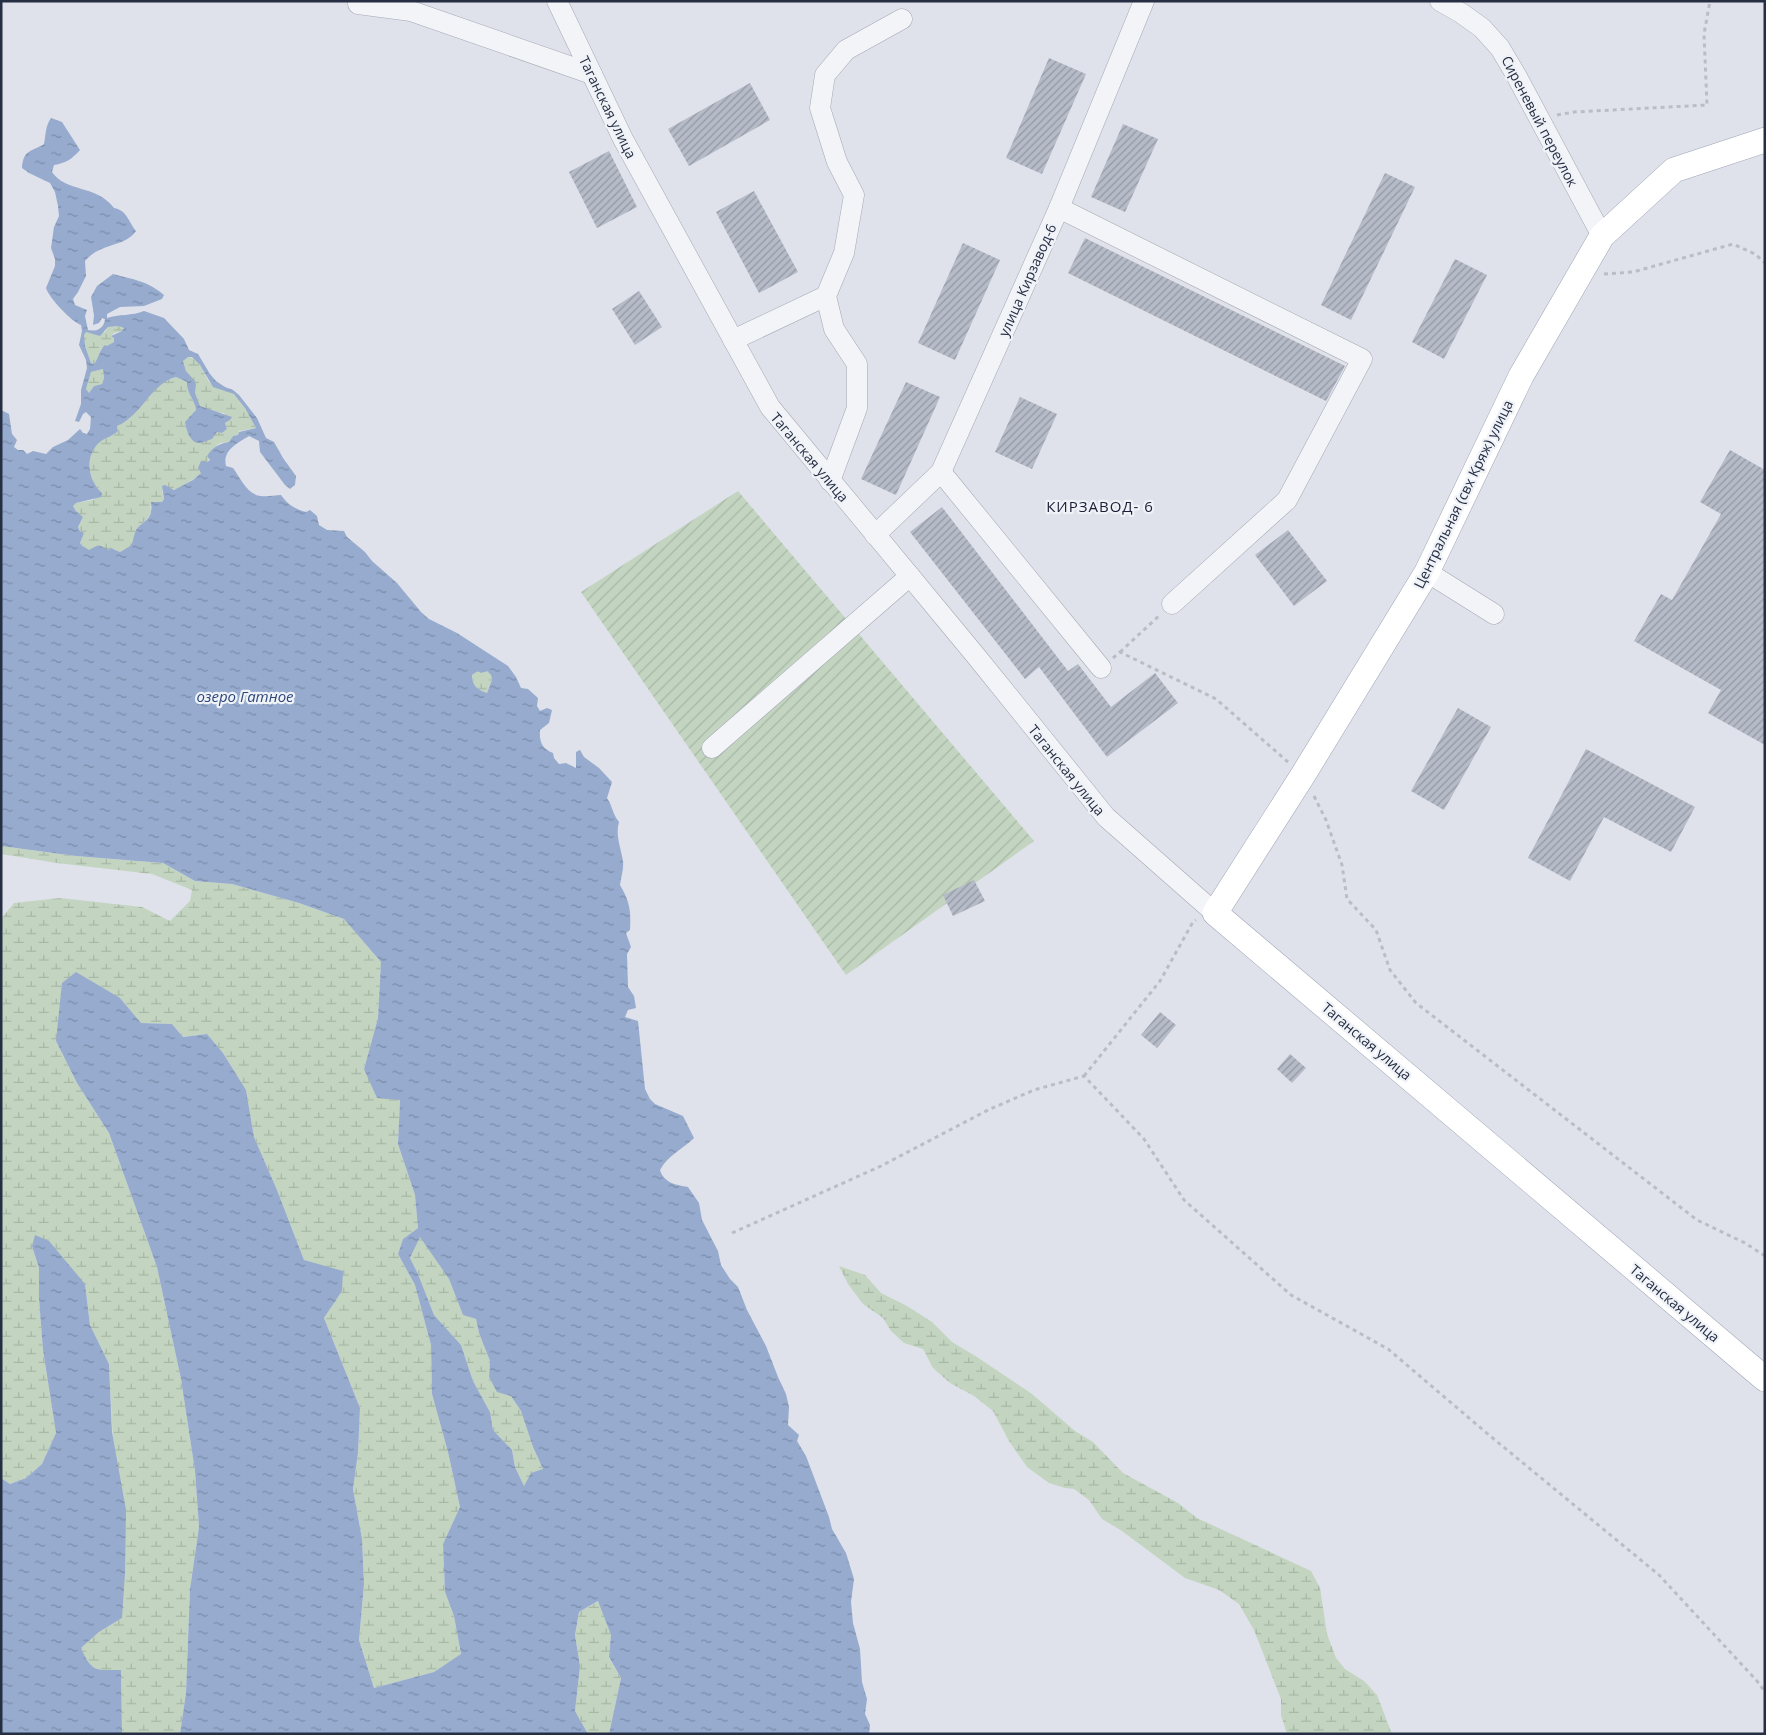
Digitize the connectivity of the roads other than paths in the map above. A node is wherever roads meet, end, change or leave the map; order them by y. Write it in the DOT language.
graph roads {
  1 [pos="557,1"];
  2 [pos="1144,1"];
  3 [pos="1440,1"];
  4 [pos="358,4"];
  5 [pos="902,20"];
  6 [pos="592,74"];
  7 [pos="1765,140"];
  8 [pos="1059,208"];
  9 [pos="1602,236"];
  10 [pos="826,296"];
  11 [pos="732,340"];
  12 [pos="942,472"];
  13 [pos="830,481"];
  14 [pos="875,535"];
  15 [pos="1427,572"];
  16 [pos="910,576"];
  17 [pos="1172,604"];
  18 [pos="1494,614"];
  19 [pos="1101,668"];
  20 [pos="712,748"];
  21 [pos="1215,913"];
  22 [pos="1765,1379"];
  1 -- 6 [label="street, Таганская улица"];
  2 -- 8 [label="street, улица Кирзавод-6"];
  3 -- 9 [label="street, Сиреневый переулок"];
  4 -- 6 [label="street"];
  5 -- 10 [label="street"];
  6 -- 11 [label="street, Таганская улица"];
  7 -- 9 [label="main road, Центральная (свх Кряж) улица"];
  8 -- 12 [label="street, улица Кирзавод-6"];
  8 -- 17 [label="street"];
  9 -- 15 [label="main road, Центральная (свх Кряж) улица"];
  10 -- 11 [label="street"];
  10 -- 13 [label="street"];
  11 -- 13 [label="street, Таганская улица"];
  12 -- 14 [label="street, улица Кирзавод-6"];
  12 -- 19 [label="street"];
  13 -- 14 [label="street, Таганская улица"];
  14 -- 16 [label="street, Таганская улица"];
  15 -- 18 [label="street"];
  15 -- 21 [label="main road, Центральная (свх Кряж) улица"];
  16 -- 20 [label="street"];
  16 -- 21 [label="street, Таганская улица"];
  21 -- 22 [label="main road, Таганская улица"];
}
